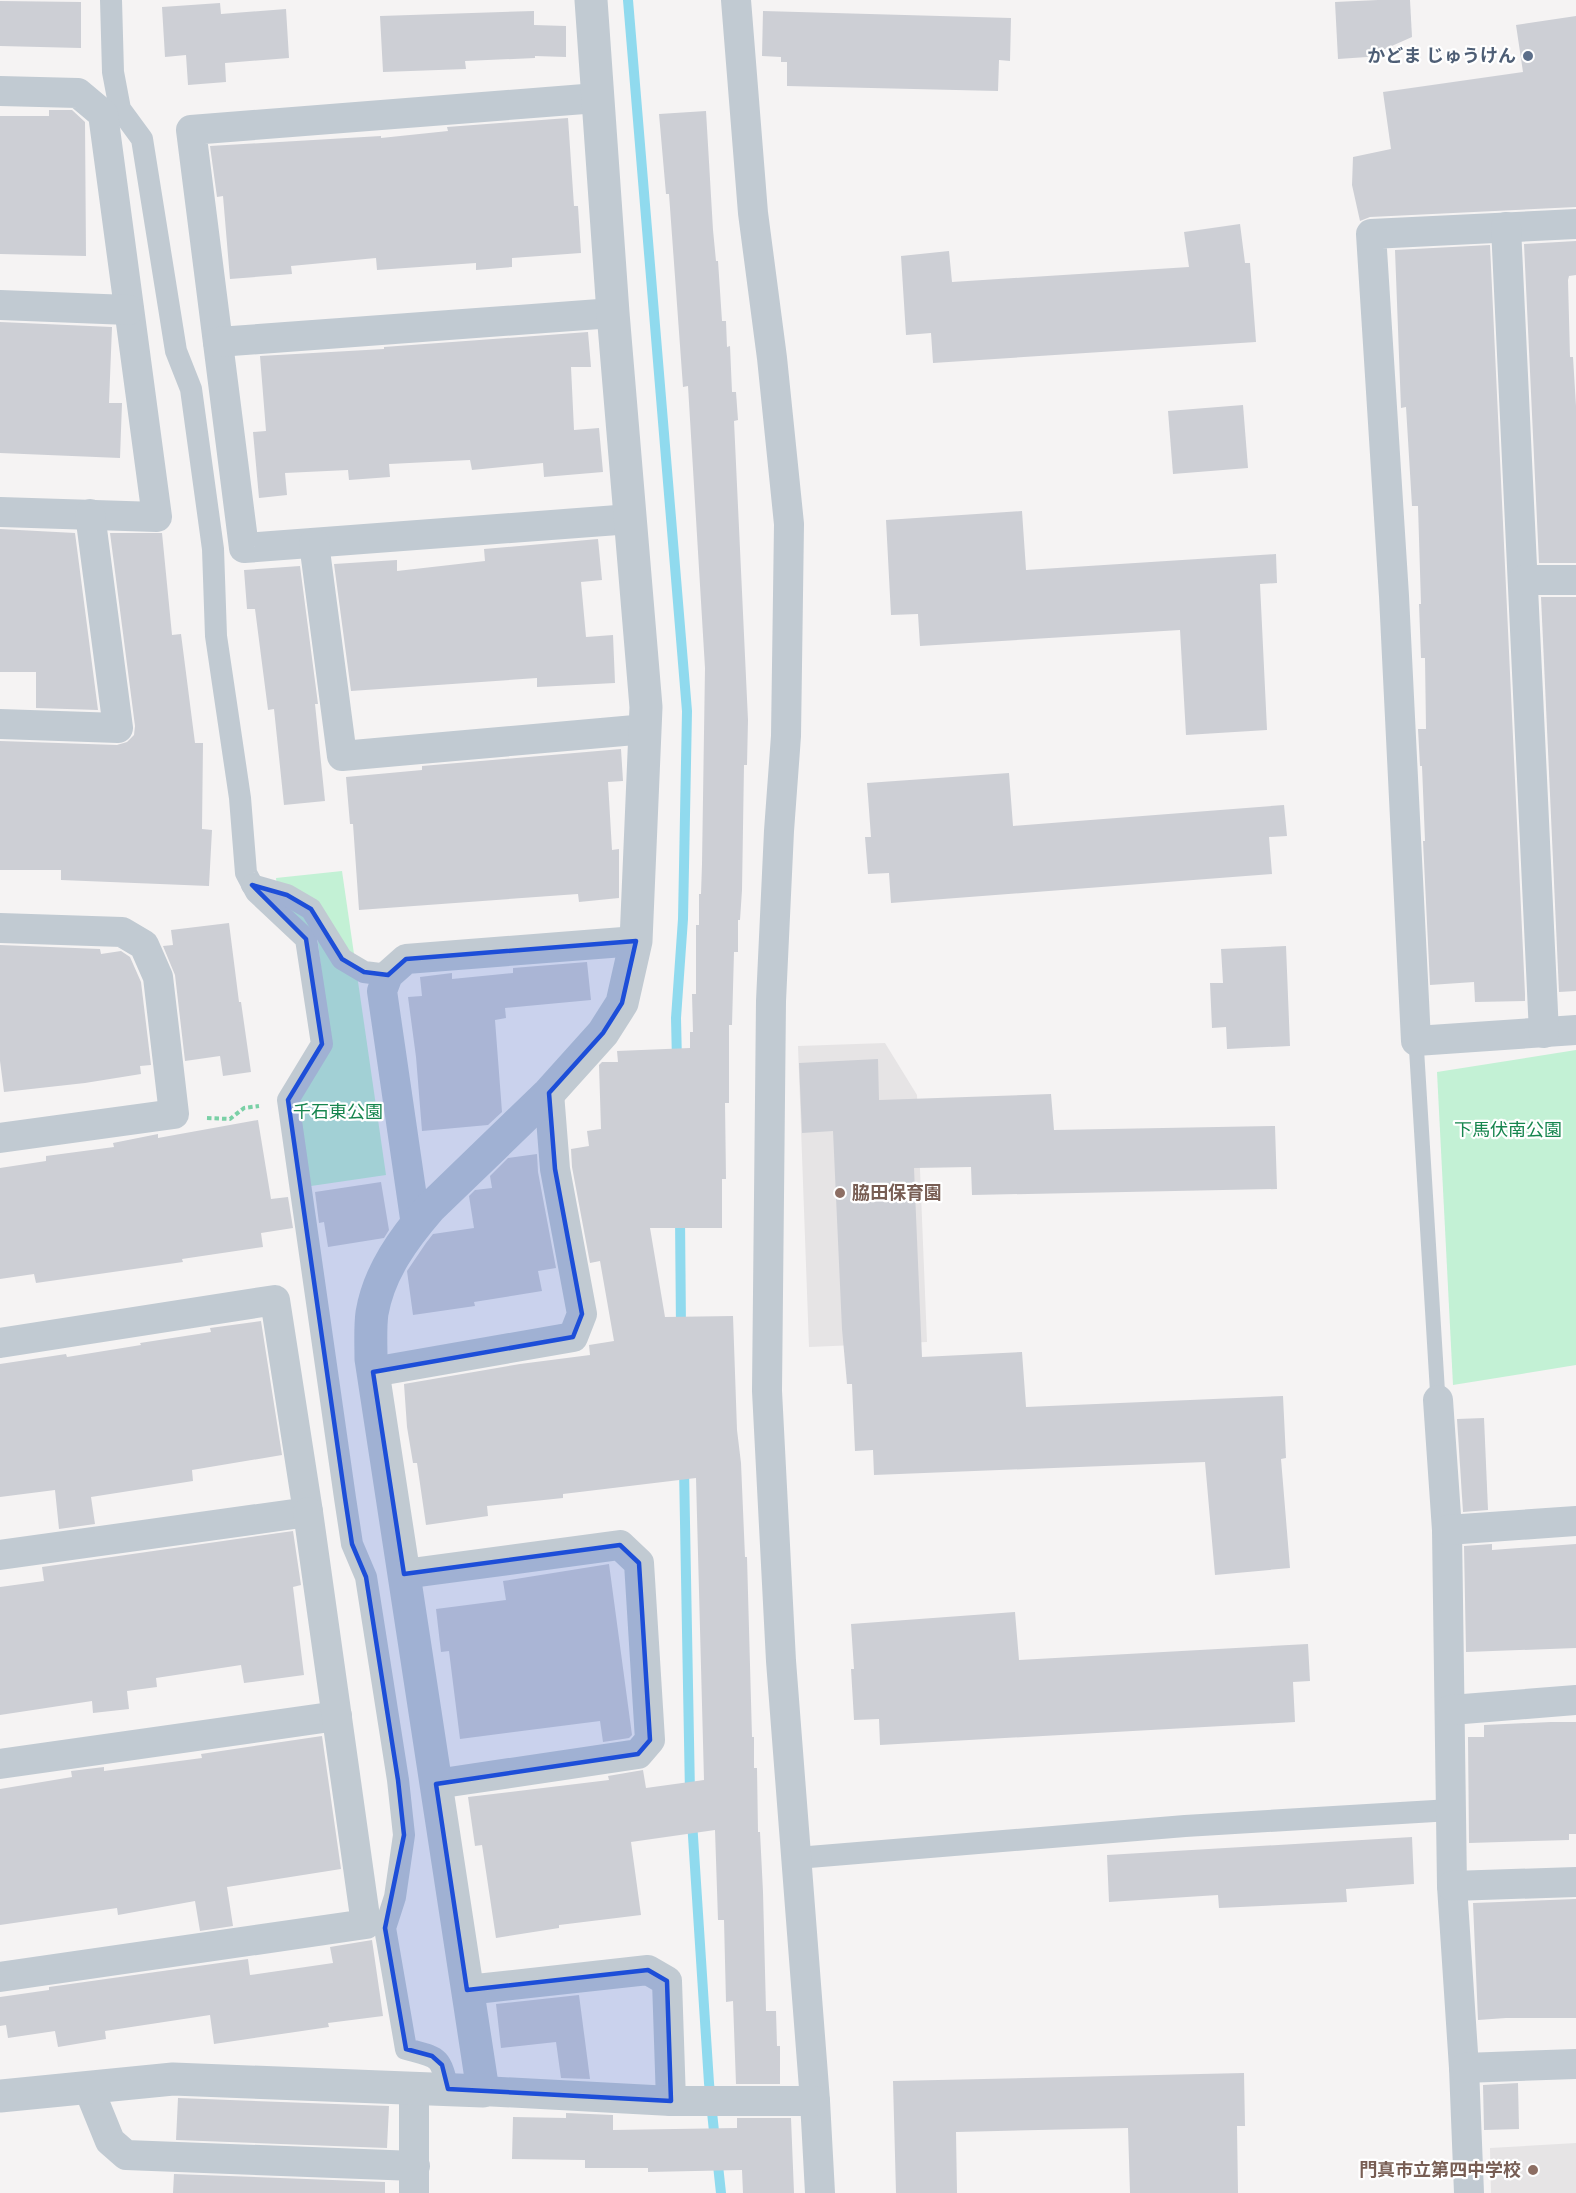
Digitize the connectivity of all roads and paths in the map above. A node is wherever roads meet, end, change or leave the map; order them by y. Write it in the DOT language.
graph roads {
  1 [pos="111,0"];
  2 [pos="591,0"];
  3 [pos="736,0"];
  4 [pos="0,91"];
  5 [pos="597,98"];
  6 [pos="1576,224"];
  7 [pos="1506,227"];
  8 [pos="0,305"];
  9 [pos="129,310"];
  10 [pos="613,312"];
  11 [pos="218,342"];
  12 [pos="0,512"];
  13 [pos="90,514"];
  14 [pos="630,519"];
  15 [pos="314,543"];
  16 [pos="1523,580"];
  17 [pos="1576,580"];
  18 [pos="0,724"];
  19 [pos="646,729"];
  20 [pos="252,885"];
  21 [pos="0,928"];
  22 [pos="636,941"];
  23 [pos="388,975"];
  24 [pos="1576,1030"];
  25 [pos="1544,1033"];
  26 [pos="1416,1041"];
  27 [pos="549,1093"];
  28 [pos="289,1110"];
  29 [pos="174,1113"];
  30 [pos="0,1138"];
  31 [pos="416,1225"];
  32 [pos="0,1343"];
  33 [pos="373,1372"];
  34 [pos="1438,1400"];
  35 [pos="309,1512"];
  36 [pos="1576,1521"];
  37 [pos="1447,1530"];
  38 [pos="0,1555"];
  39 [pos="404,1574"];
  40 [pos="1576,1700"];
  41 [pos="1451,1710"];
  42 [pos="336,1716"];
  43 [pos="0,1764"];
  44 [pos="436,1784"];
  45 [pos="1451,1810"];
  46 [pos="797,1858"];
  47 [pos="1576,1882"];
  48 [pos="1452,1886"];
  49 [pos="0,1977"];
  50 [pos="467,1990"];
  51 [pos="1576,2064"];
  52 [pos="1464,2068"];
  53 [pos="88,2087"];
  54 [pos="414,2088"];
  55 [pos="448,2089"];
  56 [pos="483,2091"];
  57 [pos="0,2096"];
  58 [pos="671,2101"];
  59 [pos="815,2101"];
  60 [pos="415,2179"];
  61 [pos="820,2193"];
  62 [pos="1469,2193"];
  1 -- 20 [label="street"];
  2 -- 5 [label="street"];
  3 -- 46 [label="street"];
  4 -- 9 [label="street"];
  5 -- 10 [label="street"];
  5 -- 11 [label="street"];
  6 -- 7 [label="street"];
  7 -- 16 [label="street"];
  7 -- 26 [label="street"];
  8 -- 9 [label="street"];
  9 -- 13 [label="street"];
  10 -- 11 [label="street"];
  10 -- 14 [label="street"];
  11 -- 15 [label="street"];
  12 -- 13 [label="street"];
  13 -- 18 [label="street"];
  14 -- 15 [label="street"];
  14 -- 19 [label="street"];
  15 -- 19 [label="street"];
  16 -- 17 [label="street"];
  16 -- 25 [label="street"];
  19 -- 22 [label="street"];
  20 -- 23 [label="street"];
  20 -- 28 [label="street"];
  21 -- 29 [label="street"];
  22 -- 23 [label="street"];
  22 -- 27 [label="street"];
  23 -- 31 [label="street"];
  24 -- 25 [label="street"];
  25 -- 26 [label="street"];
  26 -- 34 [label="lane"];
  27 -- 31 [label="street"];
  27 -- 33 [label="street"];
  28 -- 29 [label="path"];
  28 -- 55 [label="street"];
  29 -- 30 [label="street"];
  31 -- 33 [label="street"];
  32 -- 35 [label="street"];
  33 -- 39 [label="street"];
  34 -- 37 [label="street"];
  35 -- 38 [label="street"];
  35 -- 42 [label="street"];
  36 -- 37 [label="street"];
  37 -- 41 [label="street"];
  39 -- 44 [label="street"];
  39 -- 44 [label="street"];
  40 -- 41 [label="street"];
  41 -- 45 [label="street"];
  42 -- 43 [label="street"];
  42 -- 49 [label="street"];
  44 -- 50 [label="street"];
  45 -- 46 [label="street"];
  45 -- 48 [label="street"];
  46 -- 59 [label="street"];
  47 -- 48 [label="street"];
  48 -- 52 [label="street"];
  50 -- 56 [label="street"];
  50 -- 58 [label="street"];
  51 -- 52 [label="street"];
  52 -- 62 [label="street"];
  53 -- 54 [label="street"];
  53 -- 57 [label="street"];
  53 -- 60 [label="street"];
  54 -- 55 [label="street"];
  54 -- 60 [label="street"];
  55 -- 56 [label="street"];
  56 -- 58 [label="street"];
  58 -- 59 [label="street"];
  59 -- 61 [label="street"];
}
